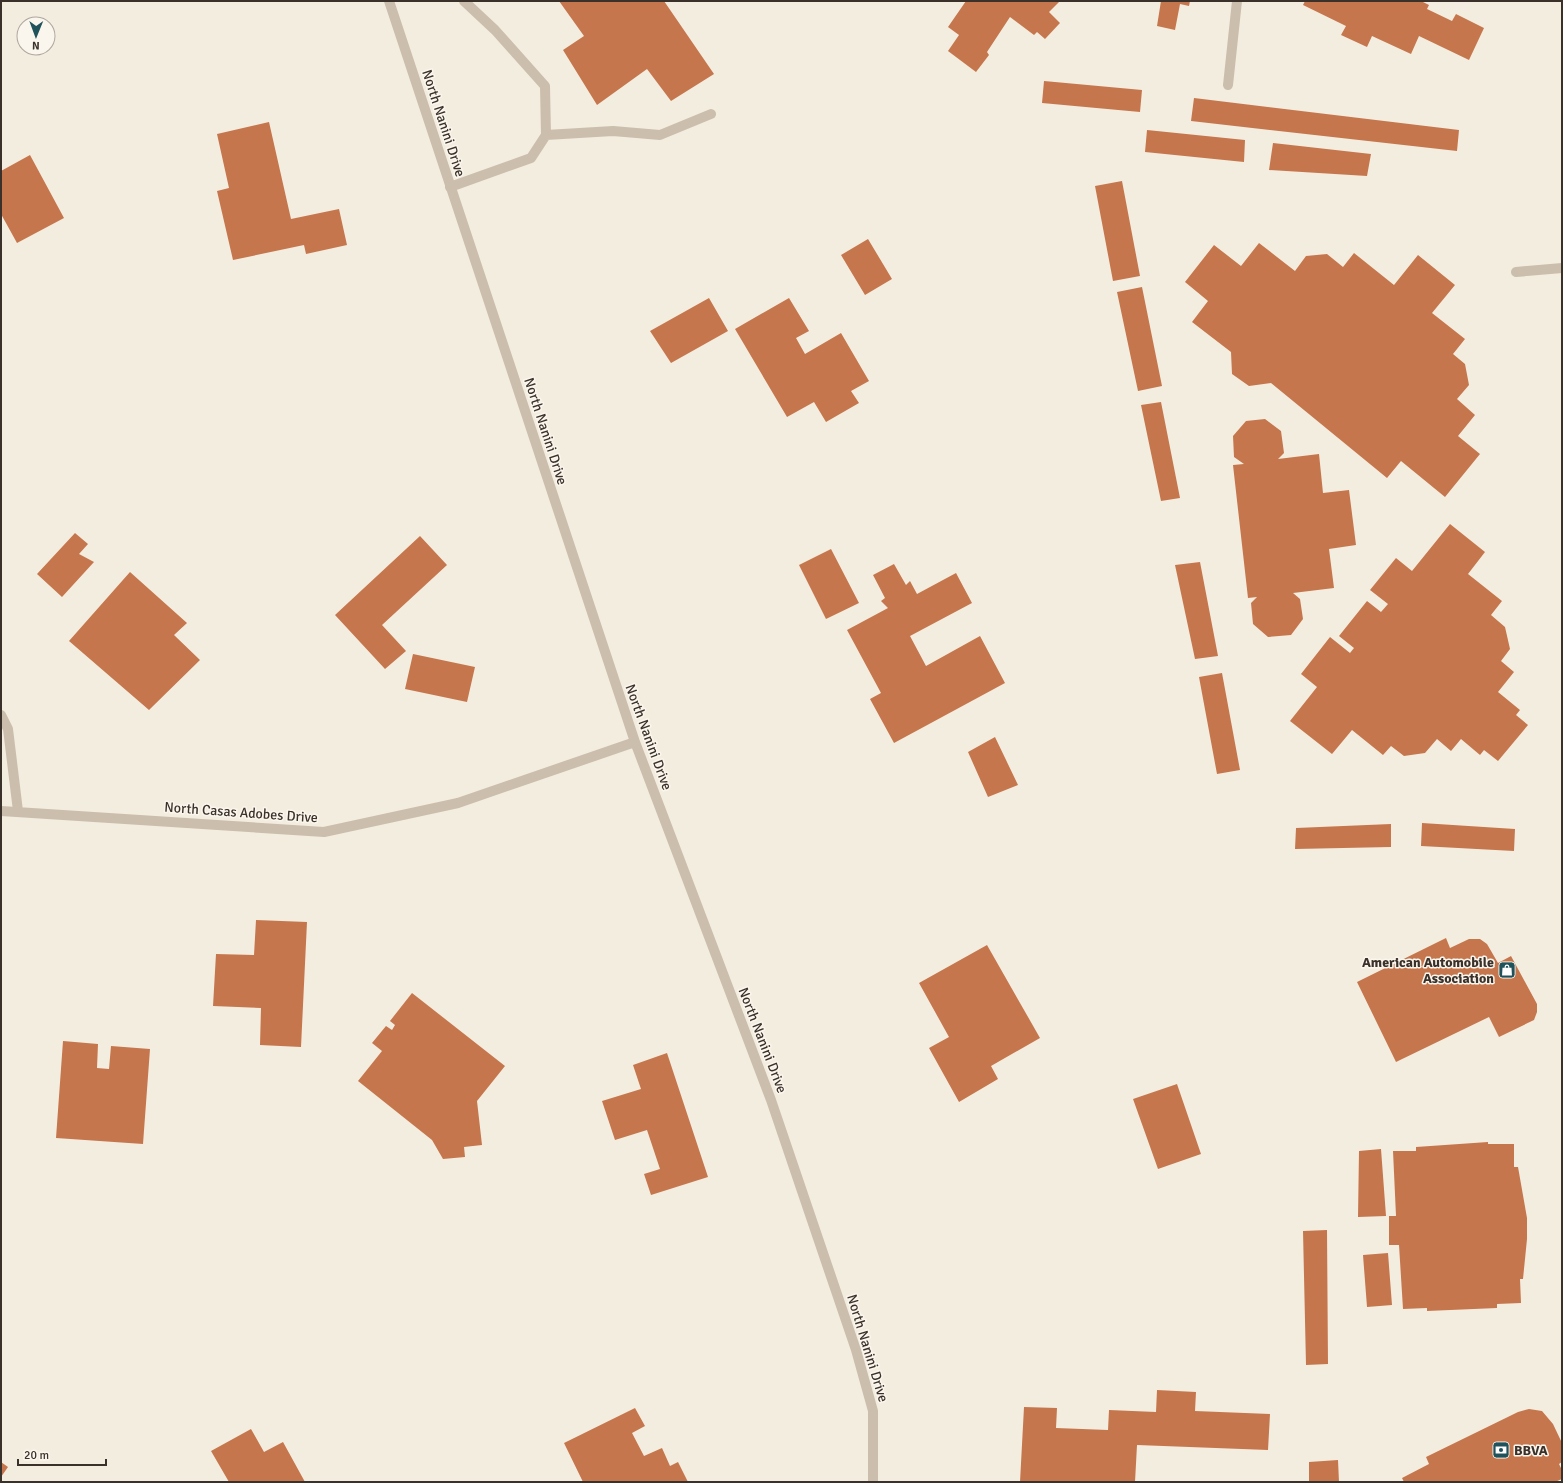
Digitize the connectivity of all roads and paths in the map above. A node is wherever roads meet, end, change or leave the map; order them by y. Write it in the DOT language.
graph roads {
  1 [pos="389,1"];
  2 [pos="464,1"];
  3 [pos="1237,1"];
  4 [pos="1228,85"];
  5 [pos="711,114"];
  6 [pos="546,135"];
  7 [pos="450,187"];
  8 [pos="1562,268"];
  9 [pos="1516,272"];
  10 [pos="1,714"];
  11 [pos="635,742"];
  12 [pos="1,810"];
  13 [pos="18,811"];
  14 [pos="873,1482"];
  1 -- 7 [label="street, North Nanini Drive"];
  2 -- 6 [label="street"];
  3 -- 4 [label="street"];
  5 -- 6 [label="street"];
  6 -- 7 [label="street"];
  7 -- 11 [label="street, North Nanini Drive"];
  8 -- 9 [label="street"];
  10 -- 13 [label="street"];
  11 -- 13 [label="street, North Casas Adobes Drive"];
  11 -- 14 [label="street, North Nanini Drive"];
  12 -- 13 [label="street, North Casas Adobes Drive"];
}
